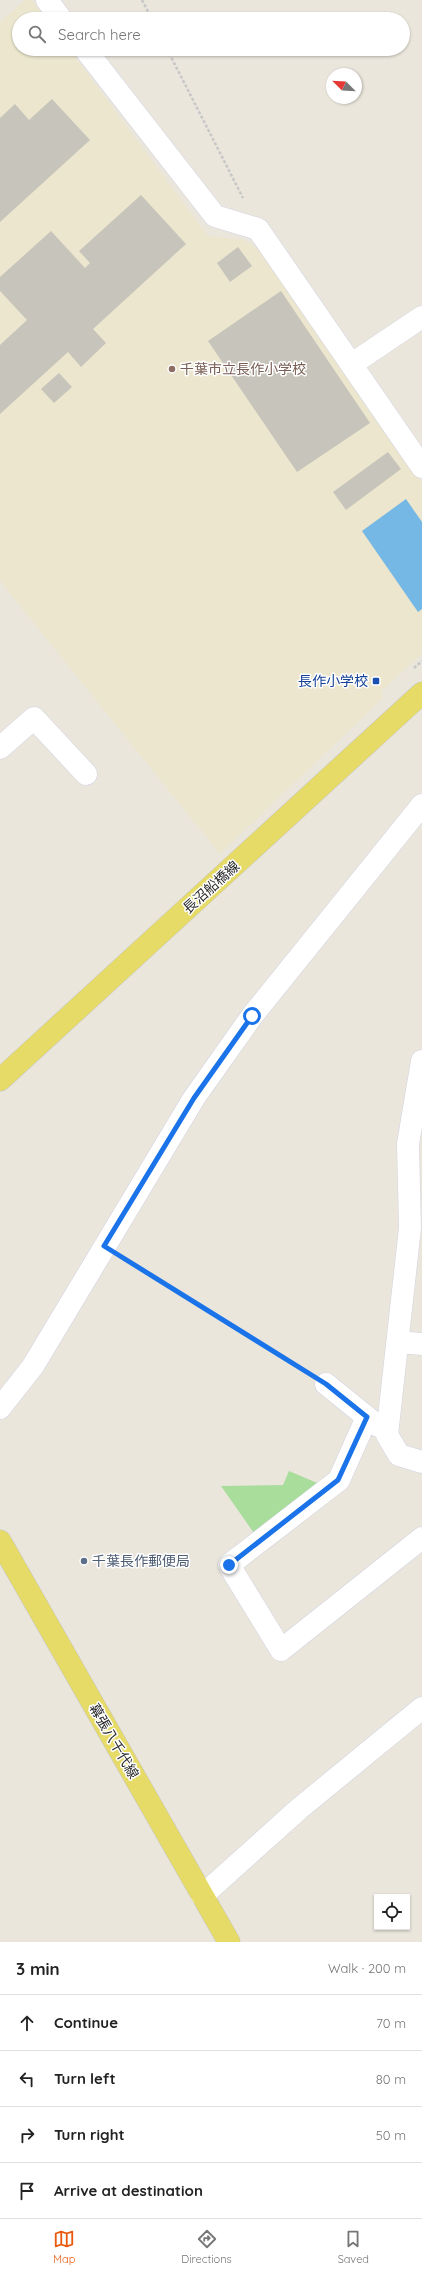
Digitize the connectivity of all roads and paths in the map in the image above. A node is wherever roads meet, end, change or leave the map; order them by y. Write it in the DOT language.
graph roads {
  1 [pos="46,0"];
  2 [pos="142,0"];
  3 [pos="55,12"];
  4 [pos="148,12"];
  5 [pos="90,56"];
  6 [pos="171,56"];
  7 [pos="258,229"];
  8 [pos="422,317"];
  9 [pos="352,364"];
  10 [pos="422,467"];
  11 [pos="422,694"];
  12 [pos="0,748"];
  13 [pos="86,774"];
  14 [pos="422,805"];
  15 [pos="422,1062"];
  16 [pos="0,1080"];
  17 [pos="104,1246"];
  18 [pos="398,1342"];
  19 [pos="422,1344"];
  20 [pos="326,1384"];
  21 [pos="0,1408"];
  22 [pos="367,1417"];
  23 [pos="387,1435"];
  24 [pos="422,1462"];
  25 [pos="422,1538"];
  26 [pos="0,1541"];
  27 [pos="422,1708"];
  28 [pos="202,1896"];
  29 [pos="229,1942"];
  1 -- 3 [label="street"];
  2 -- 4 [label="path"];
  5 -- 7 [label="street"];
  6 -- 7 [label="path"];
  7 -- 9 [label="street"];
  8 -- 9 [label="street"];
  9 -- 10 [label="street"];
  11 -- 16 [label="main road, 長沼船橋線"];
  12 -- 13 [label="street"];
  14 -- 17 [label="street"];
  15 -- 18 [label="street"];
  17 -- 20 [label="path"];
  17 -- 21 [label="street"];
  18 -- 19 [label="street"];
  18 -- 23 [label="street"];
  20 -- 22 [label="street"];
  22 -- 23 [label="street"];
  22 -- 25 [label="street"];
  23 -- 24 [label="street"];
  26 -- 28 [label="main road, 幕張八千代線"];
  27 -- 28 [label="street"];
  28 -- 29 [label="main road, 幕張八千代線"];
}
